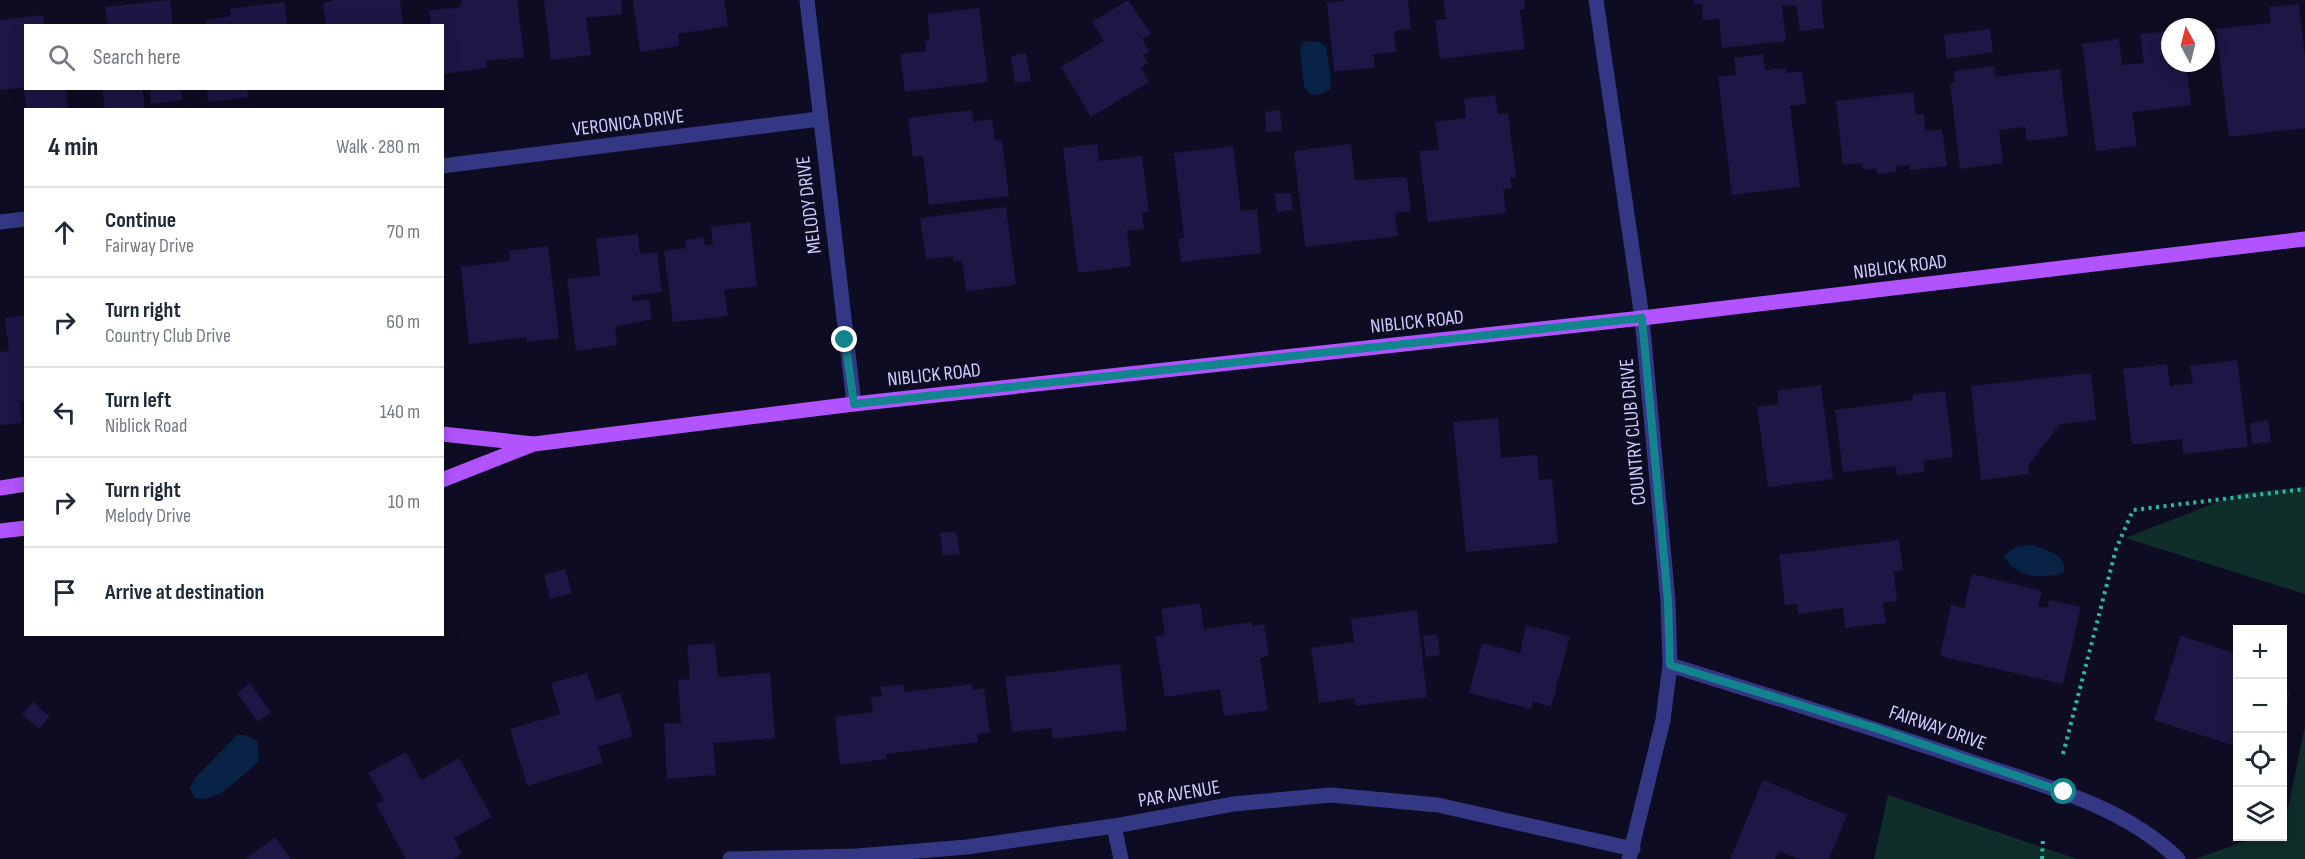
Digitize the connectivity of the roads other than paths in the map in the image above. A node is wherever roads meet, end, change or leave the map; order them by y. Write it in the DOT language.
graph roads {
  1 [pos="807,0"];
  2 [pos="1596,0"];
  3 [pos="819,119"];
  4 [pos="444,166"];
  5 [pos="24,219"];
  6 [pos="0,222"];
  7 [pos="2305,239"];
  8 [pos="1642,318"];
  9 [pos="854,404"];
  10 [pos="444,434"];
  11 [pos="534,444"];
  12 [pos="444,479"];
  13 [pos="24,484"];
  14 [pos="0,488"];
  15 [pos="24,528"];
  16 [pos="0,531"];
  17 [pos="1670,665"];
  18 [pos="1114,826"];
  19 [pos="1631,854"];
  20 [pos="730,859"];
  21 [pos="1121,859"];
  22 [pos="2178,859"];
  1 -- 3 [label="street, MELODY DRIVE"];
  2 -- 8 [label="street, COUNTRY CLUB DRIVE"];
  3 -- 4 [label="street, VERONICA DRIVE"];
  3 -- 9 [label="street, MELODY DRIVE"];
  5 -- 6 [label="street"];
  7 -- 8 [label="main road, NIBLICK ROAD"];
  8 -- 9 [label="main road, NIBLICK ROAD"];
  8 -- 17 [label="street, COUNTRY CLUB DRIVE"];
  9 -- 11 [label="main road, NIBLICK ROAD"];
  10 -- 11 [label="main road, NIBLICK ROAD"];
  11 -- 12 [label="main road, NIBLICK ROAD"];
  13 -- 14 [label="main road"];
  15 -- 16 [label="main road"];
  17 -- 19 [label="street, COUNTRY CLUB DRIVE"];
  17 -- 22 [label="street, FAIRWAY DRIVE"];
  18 -- 19 [label="street, PAR AVENUE"];
  18 -- 20 [label="street, PAR AVENUE"];
  18 -- 21 [label="street"];
}
